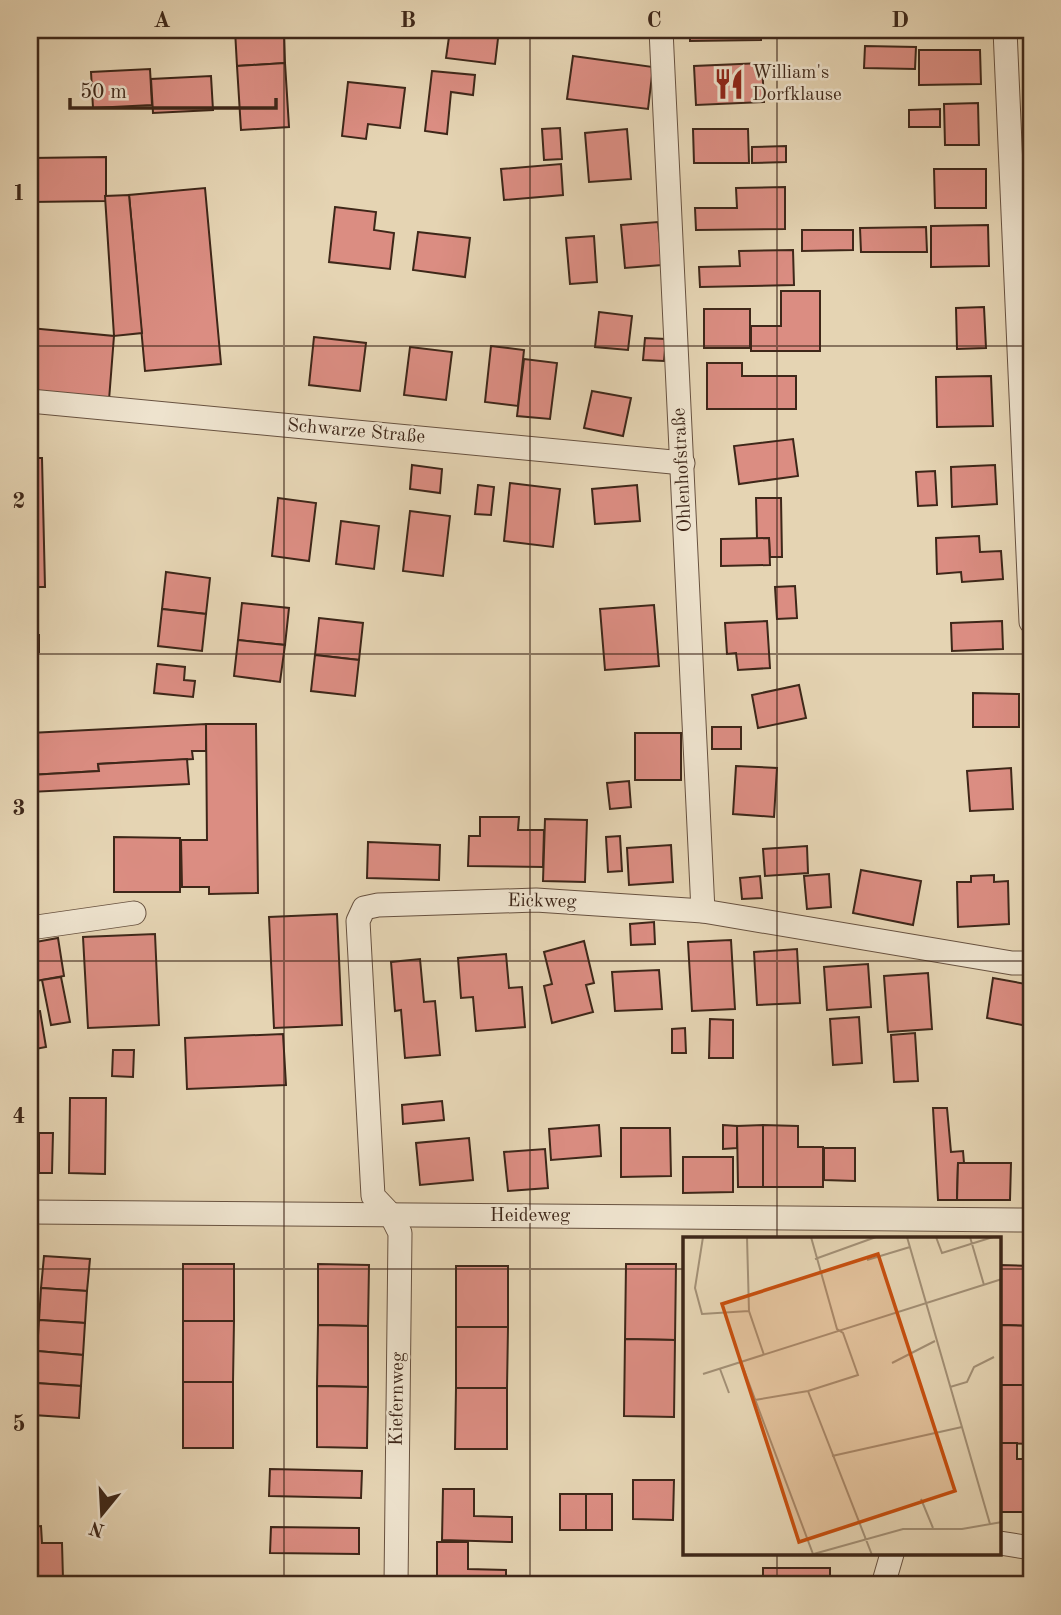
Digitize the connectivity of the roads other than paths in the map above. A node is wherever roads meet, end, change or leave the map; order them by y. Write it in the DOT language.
graph roads {
  1 [pos="661,30"];
  2 [pos="1005,30"];
  3 [pos="30,401"];
  4 [pos="683,463"];
  5 [pos="1031,622"];
  6 [pos="703,911"];
  7 [pos="134,913"];
  8 [pos="30,928"];
  9 [pos="1031,963"];
  10 [pos="30,1212"];
  11 [pos="391,1215"];
  12 [pos="1031,1220"];
  13 [pos="905,1229"];
  14 [pos="1002,1543"];
  15 [pos="1031,1548"];
  16 [pos="891,1556"];
  17 [pos="396,1585"];
  18 [pos="883,1585"];
  1 -- 4 [label="street, Ohlenhofstraße"];
  2 -- 5 [label="street"];
  3 -- 4 [label="street, Schwarze Straße"];
  4 -- 6 [label="street, Ohlenhofstraße"];
  6 -- 9 [label="street, Eickweg"];
  6 -- 11 [label="street, Eickweg"];
  7 -- 8 [label="street"];
  10 -- 11 [label="street, Heideweg"];
  11 -- 13 [label="street, Heideweg"];
  11 -- 17 [label="street, Kiefernweg"];
  12 -- 13 [label="street, Heideweg"];
  14 -- 15 [label="street"];
  16 -- 18 [label="street"];
}
